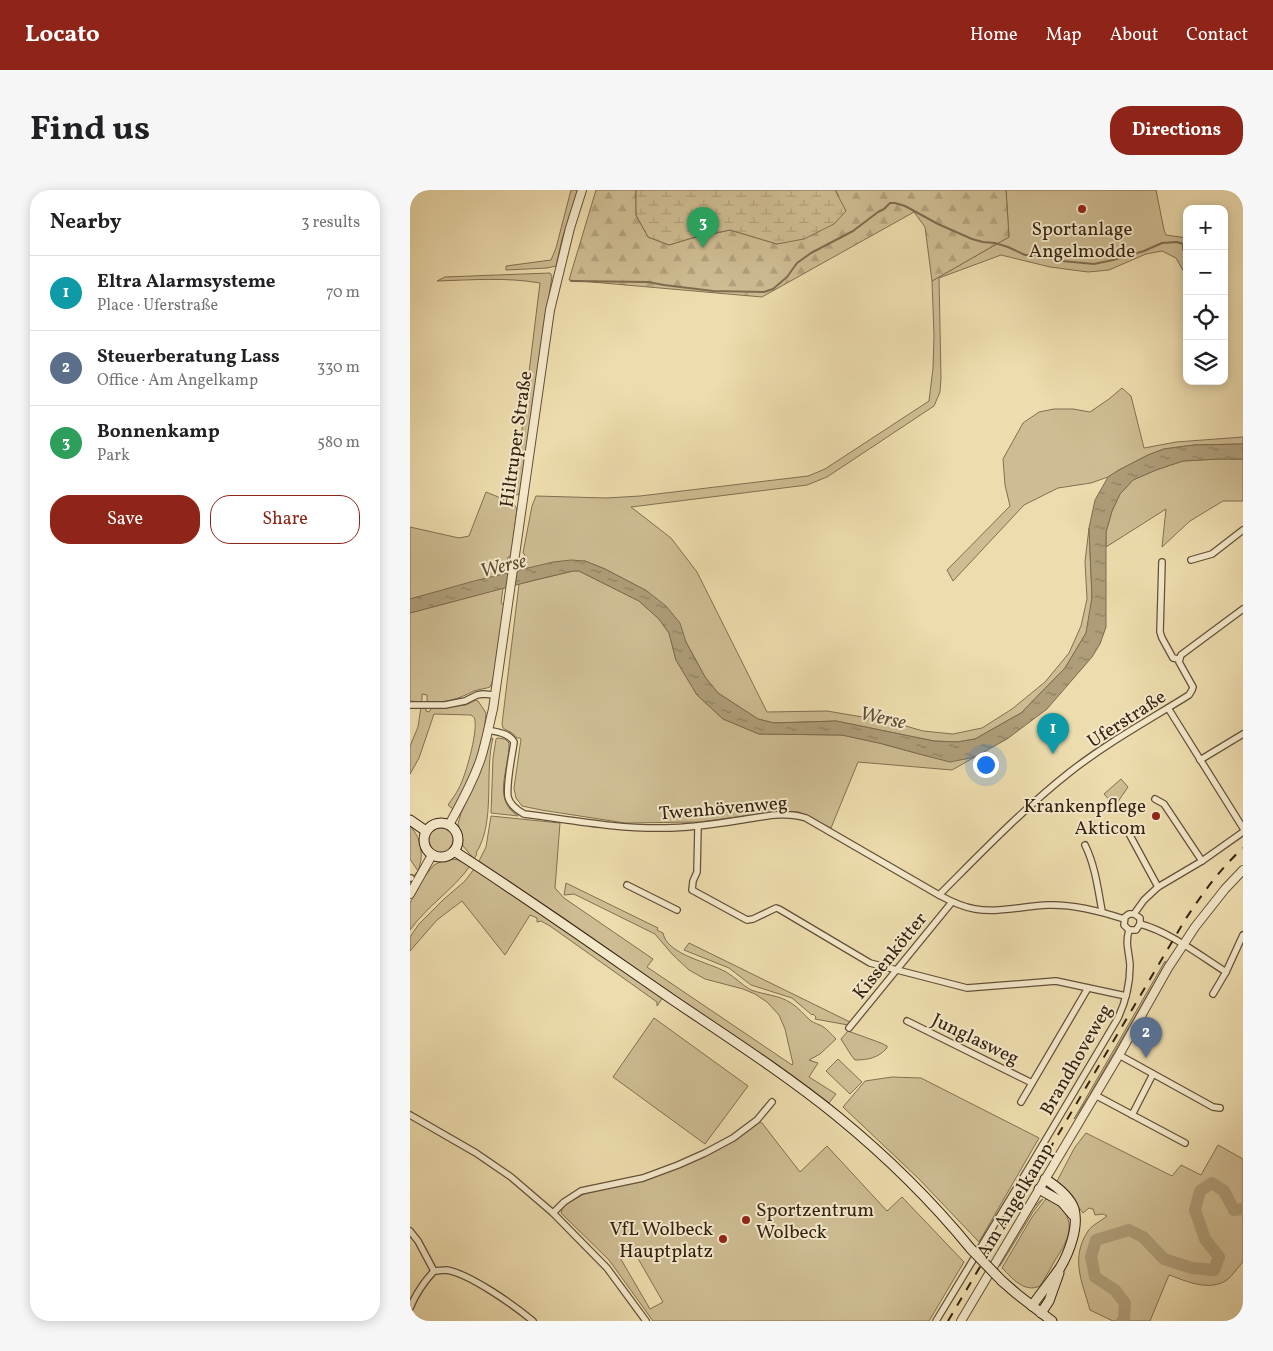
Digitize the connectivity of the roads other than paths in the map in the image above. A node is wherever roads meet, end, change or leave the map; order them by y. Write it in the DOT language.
graph roads {
  1 [pos="582,190"];
  2 [pos="1243,530"];
  3 [pos="1191,560"];
  4 [pos="1162,562"];
  5 [pos="1243,609"];
  6 [pos="1179,659"];
  7 [pos="495,695"];
  8 [pos="410,705"];
  9 [pos="1168,708"];
  10 [pos="488,730"];
  11 [pos="1243,734"];
  12 [pos="1200,760"];
  13 [pos="1155,799"];
  14 [pos="410,820"];
  15 [pos="450,825"];
  16 [pos="698,827"];
  17 [pos="1126,828"];
  18 [pos="1243,828"];
  19 [pos="426,830"];
  20 [pos="1243,832"];
  21 [pos="1085,845"];
  22 [pos="454,851"];
  23 [pos="432,855"];
  24 [pos="1202,861"];
  25 [pos="1243,870"];
  26 [pos="627,885"];
  27 [pos="1158,887"];
  28 [pos="410,894"];
  29 [pos="939,895"];
  30 [pos="952,902"];
  31 [pos="677,910"];
  32 [pos="1102,912"];
  33 [pos="1134,914"];
  34 [pos="1124,920"];
  35 [pos="1140,924"];
  36 [pos="1129,930"];
  37 [pos="1243,935"];
  38 [pos="1183,945"];
  39 [pos="897,969"];
  40 [pos="1226,972"];
  41 [pos="1088,988"];
  42 [pos="1213,994"];
  43 [pos="1126,996"];
  44 [pos="907,1021"];
  45 [pos="849,1028"];
  46 [pos="1118,1056"];
  47 [pos="1153,1074"];
  48 [pos="1032,1083"];
  49 [pos="1095,1094"];
  50 [pos="772,1102"];
  51 [pos="1021,1102"];
  52 [pos="1220,1108"];
  53 [pos="410,1115"];
  54 [pos="1132,1115"];
  55 [pos="1185,1143"];
  56 [pos="1045,1179"];
  57 [pos="1039,1189"];
  58 [pos="553,1213"];
  59 [pos="1075,1217"];
  60 [pos="410,1231"];
  61 [pos="1060,1268"];
  62 [pos="434,1271"];
  63 [pos="1032,1306"];
  64 [pos="410,1308"];
  65 [pos="1041,1313"];
  66 [pos="533,1321"];
  67 [pos="646,1321"];
  68 [pos="936,1321"];
  69 [pos="961,1321"];
  70 [pos="1052,1321"];
  1 -- 7 [label="street, Hiltruper Straße"];
  2 -- 3 [label="street"];
  4 -- 6 [label="street, Uferstraße"];
  5 -- 6 [label="street"];
  6 -- 9 [label="street, Uferstraße"];
  7 -- 8 [label="street"];
  7 -- 10 [label="street, Hiltruper Straße"];
  9 -- 12 [label="street"];
  9 -- 29 [label="street, Uferstraße"];
  10 -- 15 [label="street, Hiltruper Straße"];
  10 -- 16 [label="street, Twenhövenweg"];
  11 -- 12 [label="street"];
  12 -- 18 [label="street"];
  13 -- 24 [label="street"];
  14 -- 19 [label="main road"];
  15 -- 19 [label="main road"];
  15 -- 22 [label="main road"];
  16 -- 29 [label="street, Twenhövenweg"];
  16 -- 39 [label="street"];
  17 -- 27 [label="street"];
  19 -- 23 [label="main road"];
  20 -- 24 [label="street"];
  21 -- 32 [label="street"];
  22 -- 23 [label="main road"];
  22 -- 63 [label="main road, bridge"];
  23 -- 28 [label="street"];
  24 -- 27 [label="street"];
  25 -- 38 [label="street, Am Angelkamp"];
  26 -- 31 [label="street"];
  27 -- 33 [label="street"];
  29 -- 30 [label="street, Twenhövenweg"];
  30 -- 32 [label="street, Twenhövenweg"];
  30 -- 39 [label="street, Kissenkötter"];
  32 -- 34 [label="street, Twenhövenweg"];
  33 -- 34 [label="street"];
  33 -- 35 [label="street"];
  34 -- 36 [label="street"];
  35 -- 36 [label="street"];
  35 -- 38 [label="street"];
  36 -- 43 [label="street, Brandhoveweg"];
  37 -- 40 [label="street"];
  38 -- 40 [label="street"];
  38 -- 46 [label="street, Am Angelkamp"];
  39 -- 41 [label="street"];
  39 -- 45 [label="street, Kissenkötter"];
  40 -- 42 [label="street"];
  41 -- 43 [label="street"];
  41 -- 48 [label="street, Junglasweg"];
  43 -- 68 [label="street, Brandhoveweg"];
  44 -- 48 [label="street, Junglasweg"];
  46 -- 47 [label="street"];
  46 -- 49 [label="street, Am Angelkamp"];
  47 -- 52 [label="street"];
  47 -- 54 [label="street"];
  48 -- 51 [label="street, Junglasweg"];
  49 -- 54 [label="street"];
  49 -- 56 [label="street, Am Angelkamp"];
  50 -- 58 [label="street"];
  53 -- 58 [label="street"];
  54 -- 55 [label="street"];
  56 -- 57 [label="street, Am Angelkamp"];
  56 -- 59 [label="main road"];
  57 -- 59 [label="main road"];
  57 -- 69 [label="street, Am Angelkamp"];
  58 -- 67 [label="street"];
  59 -- 61 [label="main road"];
  60 -- 62 [label="street"];
  61 -- 63 [label="main road"];
  61 -- 65 [label="main road"];
  62 -- 64 [label="street"];
  62 -- 66 [label="street"];
  63 -- 65 [label="main road"];
  65 -- 70 [label="main road"];
}
